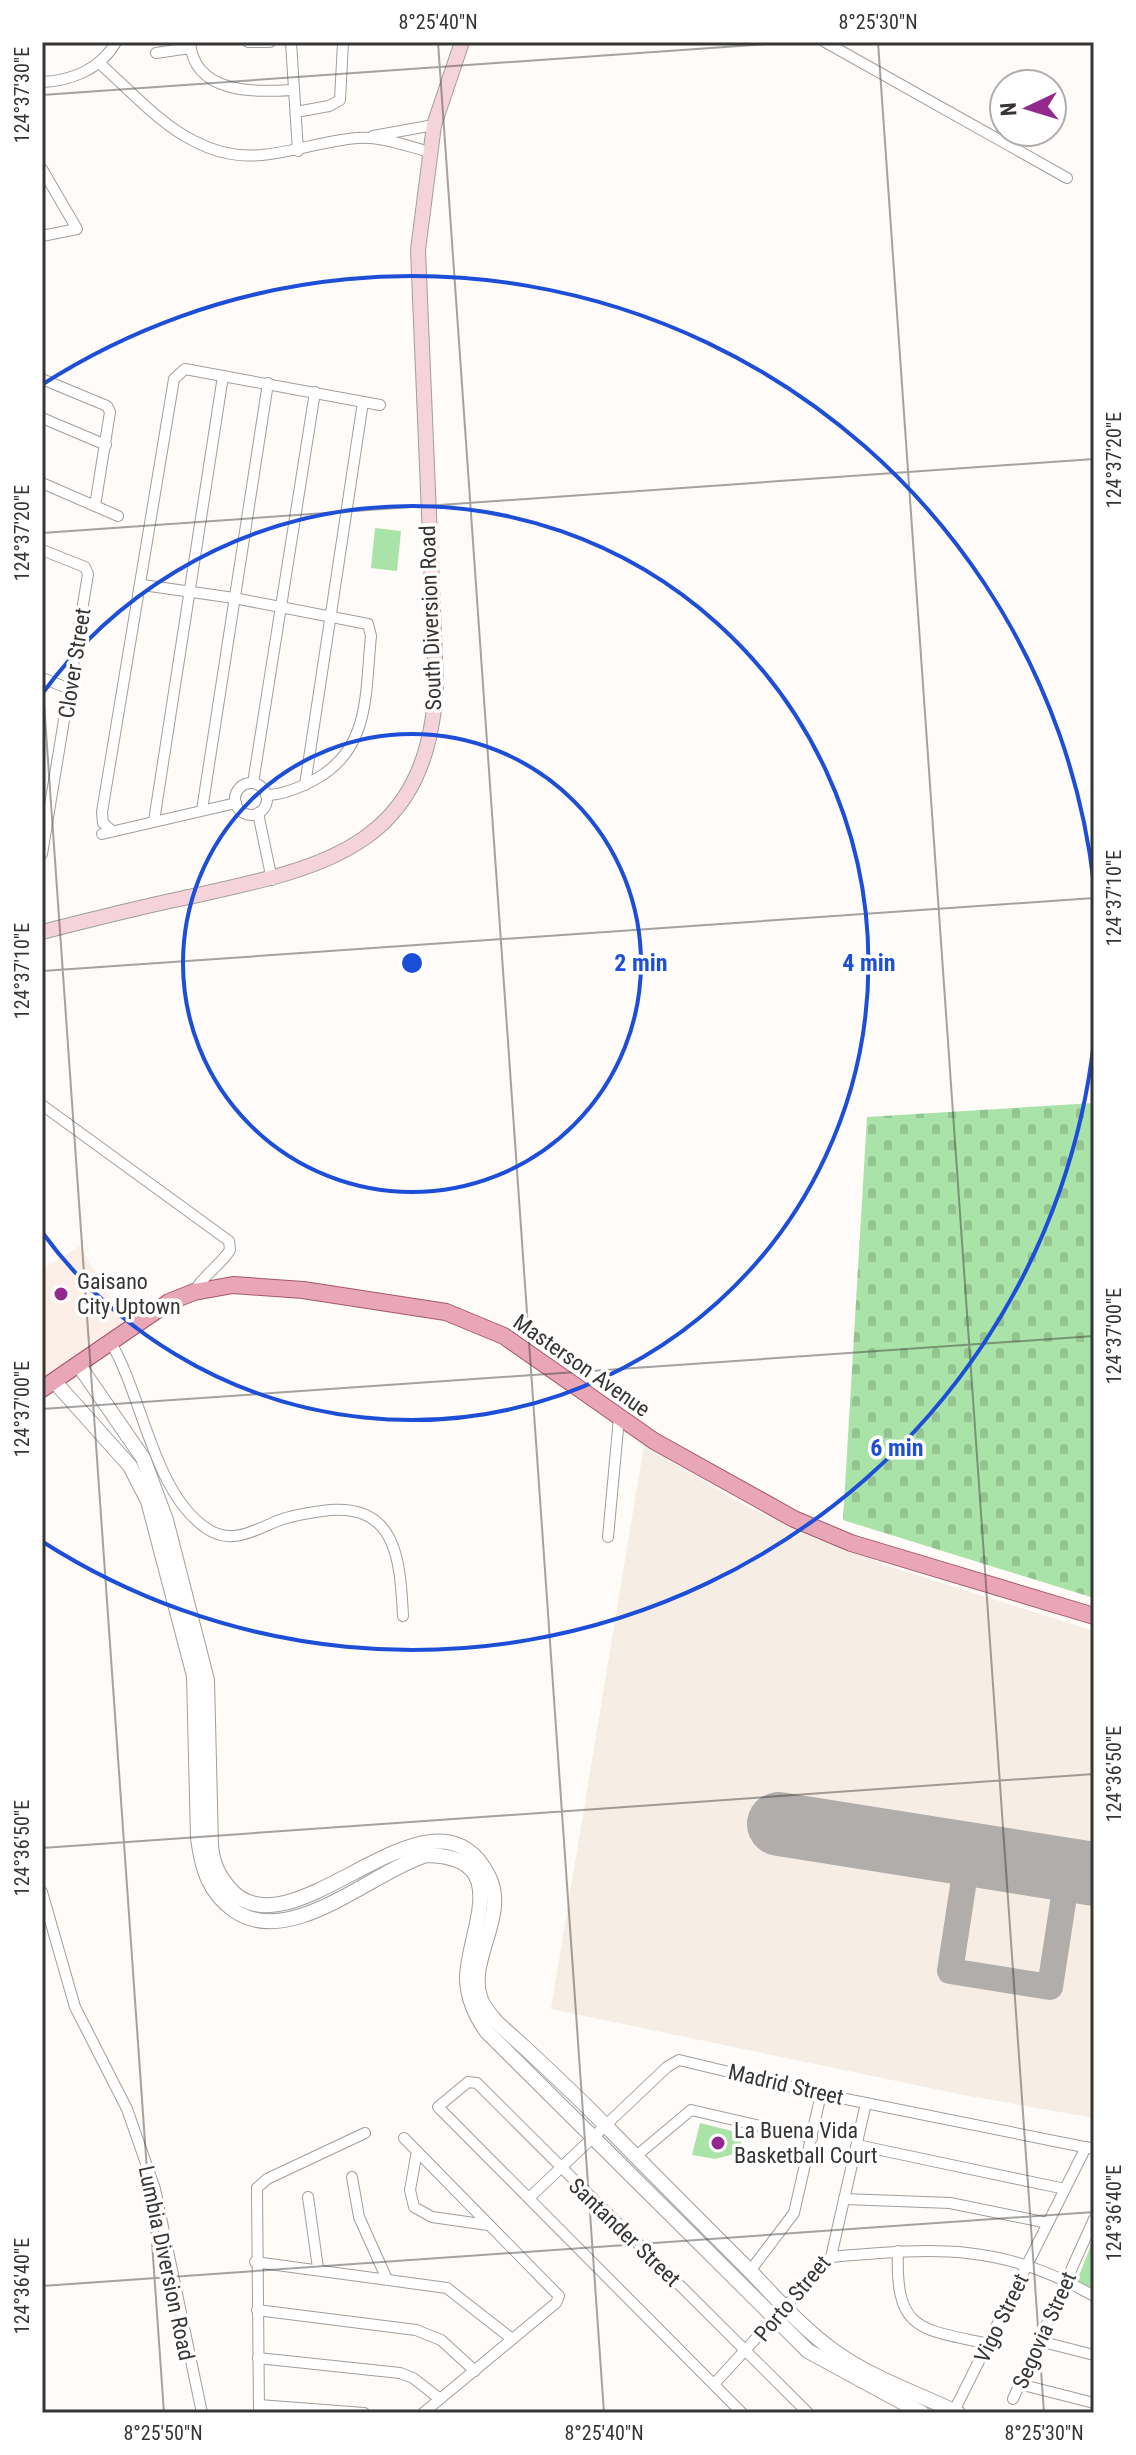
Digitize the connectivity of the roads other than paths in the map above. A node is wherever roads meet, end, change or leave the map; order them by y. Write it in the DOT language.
graph roads {
  1 [pos="116,42"];
  2 [pos="248,42"];
  3 [pos="270,42"];
  4 [pos="291,42"];
  5 [pos="343,42"];
  6 [pos="354,42"];
  7 [pos="462,42"];
  8 [pos="825,42"];
  9 [pos="190,45"];
  10 [pos="156,53"];
  11 [pos="344,56"];
  12 [pos="99,63"];
  13 [pos="42,82"];
  14 [pos="294,90"];
  15 [pos="296,112"];
  16 [pos="434,125"];
  17 [pos="365,138"];
  18 [pos="298,151"];
  19 [pos="430,152"];
  20 [pos="42,169"];
  21 [pos="1067,178"];
  22 [pos="56,191"];
  23 [pos="42,192"];
  24 [pos="42,236"];
  25 [pos="223,376"];
  26 [pos="42,379"];
  27 [pos="268,383"];
  28 [pos="315,392"];
  29 [pos="363,402"];
  30 [pos="380,405"];
  31 [pos="42,418"];
  32 [pos="106,445"];
  33 [pos="42,483"];
  34 [pos="95,506"];
  35 [pos="118,516"];
  36 [pos="42,550"];
  37 [pos="143,585"];
  38 [pos="189,591"];
  39 [pos="234,598"];
  40 [pos="282,607"];
  41 [pos="329,616"];
  42 [pos="42,678"];
  43 [pos="70,689"];
  44 [pos="253,783"];
  45 [pos="305,785"];
  46 [pos="266,795"];
  47 [pos="236,803"];
  48 [pos="202,810"];
  49 [pos="258,813"];
  50 [pos="154,821"];
  51 [pos="42,854"];
  52 [pos="272,880"];
  53 [pos="42,932"];
  54 [pos="42,1105"];
  55 [pos="194,1292"];
  56 [pos="110,1341"];
  57 [pos="78,1364"];
  58 [pos="48,1385"];
  59 [pos="111,1409"];
  60 [pos="619,1418"];
  61 [pos="93,1421"];
  62 [pos="136,1462"];
  63 [pos="608,1537"];
  64 [pos="403,1616"];
  65 [pos="1094,1616"];
  66 [pos="42,1892"];
  67 [pos="519,2052"];
  68 [pos="821,2094"];
  69 [pos="866,2103"];
  70 [pos="606,2125"];
  71 [pos="365,2133"];
  72 [pos="593,2137"];
  73 [pos="404,2138"];
  74 [pos="812,2138"];
  75 [pos="857,2145"];
  76 [pos="1090,2148"];
  77 [pos="417,2151"];
  78 [pos="635,2157"];
  79 [pos="561,2169"];
  80 [pos="352,2177"];
  81 [pos="1065,2189"];
  82 [pos="308,2197"];
  83 [pos="529,2198"];
  84 [pos="844,2199"];
  85 [pos="1094,2219"];
  86 [pos="1048,2223"];
  87 [pos="488,2225"];
  88 [pos="898,2251"];
  89 [pos="831,2257"];
  90 [pos="255,2262"];
  91 [pos="1027,2265"];
  92 [pos="318,2268"];
  93 [pos="750,2271"];
  94 [pos="386,2277"];
  95 [pos="1066,2281"];
  96 [pos="1094,2296"];
  97 [pos="257,2310"];
  98 [pos="781,2313"];
  99 [pos="512,2339"];
  100 [pos="1039,2341"];
  101 [pos="989,2344"];
  102 [pos="747,2351"];
  103 [pos="1094,2355"];
  104 [pos="258,2358"];
  105 [pos="475,2371"];
  106 [pos="714,2384"];
  107 [pos="1019,2384"];
  108 [pos="440,2399"];
  109 [pos="1013,2399"];
  110 [pos="1094,2403"];
  111 [pos="259,2409"];
  112 [pos="955,2412"];
  113 [pos="202,2413"];
  114 [pos="364,2413"];
  115 [pos="423,2413"];
  116 [pos="742,2413"];
  117 [pos="808,2413"];
  118 [pos="922,2413"];
  1 -- 12 [label="street"];
  2 -- 3 [label="street"];
  4 -- 14 [label="street"];
  5 -- 11 [label="street"];
  6 -- 11 [label="street"];
  7 -- 16 [label="main road, South Diversion Road"];
  8 -- 21 [label="street"];
  9 -- 10 [label="street"];
  9 -- 14 [label="street"];
  11 -- 15 [label="street"];
  12 -- 13 [label="street"];
  12 -- 18 [label="street"];
  14 -- 15 [label="street"];
  15 -- 18 [label="street"];
  16 -- 17 [label="street"];
  16 -- 19 [label="main road, South Diversion Road"];
  17 -- 18 [label="street"];
  17 -- 19 [label="street"];
  19 -- 52 [label="main road, South Diversion Road"];
  20 -- 22 [label="street"];
  22 -- 23 [label="street"];
  22 -- 24 [label="street"];
  25 -- 27 [label="street"];
  25 -- 37 [label="street"];
  25 -- 38 [label="street"];
  26 -- 32 [label="street"];
  27 -- 28 [label="street"];
  27 -- 39 [label="street"];
  28 -- 29 [label="street"];
  28 -- 40 [label="street"];
  29 -- 30 [label="street"];
  29 -- 41 [label="street"];
  31 -- 32 [label="street"];
  32 -- 34 [label="street"];
  33 -- 34 [label="street"];
  34 -- 35 [label="street"];
  36 -- 43 [label="street, Clover Street"];
  37 -- 38 [label="street"];
  37 -- 50 [label="street"];
  38 -- 39 [label="street"];
  38 -- 50 [label="street"];
  39 -- 40 [label="street"];
  39 -- 48 [label="street"];
  40 -- 41 [label="street"];
  40 -- 44 [label="street"];
  41 -- 45 [label="street"];
  41 -- 45 [label="street"];
  42 -- 43 [label="street"];
  43 -- 51 [label="street, Clover Street"];
  44 -- 46 [label="street"];
  44 -- 47 [label="street"];
  45 -- 46 [label="street"];
  46 -- 49 [label="street"];
  47 -- 48 [label="street"];
  47 -- 49 [label="street"];
  48 -- 50 [label="street"];
  49 -- 52 [label="street"];
  52 -- 53 [label="main road, South Diversion Road"];
  54 -- 55 [label="street"];
  55 -- 56 [label="main road, Masterson Avenue"];
  55 -- 60 [label="main road, Masterson Avenue"];
  56 -- 57 [label="main road, Masterson Avenue"];
  56 -- 64 [label="street"];
  57 -- 58 [label="main road, Masterson Avenue"];
  57 -- 59 [label="street"];
  58 -- 61 [label="street"];
  59 -- 61 [label="street"];
  59 -- 62 [label="street"];
  60 -- 63 [label="street"];
  60 -- 65 [label="main road, Masterson Avenue"];
  61 -- 62 [label="street"];
  62 -- 67 [label="street"];
  66 -- 113 [label="street, Lumbia Diversion Road"];
  67 -- 70 [label="street"];
  67 -- 72 [label="street"];
  68 -- 69 [label="street, Madrid Street"];
  68 -- 70 [label="street, Madrid Street"];
  68 -- 74 [label="street"];
  69 -- 75 [label="street, Porto Street"];
  69 -- 76 [label="street, Madrid Street"];
  70 -- 72 [label="street, Madrid Street"];
  70 -- 78 [label="street"];
  71 -- 90 [label="street"];
  72 -- 79 [label="street, Madrid Street"];
  72 -- 98 [label="street"];
  73 -- 77 [label="street"];
  74 -- 78 [label="street"];
  74 -- 93 [label="street"];
  75 -- 81 [label="street"];
  75 -- 84 [label="street, Porto Street"];
  76 -- 81 [label="street, Vigo Street"];
  77 -- 87 [label="street"];
  77 -- 87 [label="street"];
  78 -- 93 [label="street"];
  79 -- 83 [label="street, Madrid Street"];
  79 -- 83 [label="street, Santander Street"];
  79 -- 102 [label="street, Santander Street"];
  80 -- 94 [label="street"];
  81 -- 86 [label="street, Vigo Street"];
  82 -- 92 [label="street"];
  83 -- 106 [label="street"];
  84 -- 86 [label="street"];
  84 -- 89 [label="street, Porto Street"];
  85 -- 95 [label="street, Segovia Street"];
  86 -- 91 [label="street, Vigo Street"];
  87 -- 99 [label="street"];
  88 -- 89 [label="street"];
  88 -- 91 [label="street"];
  88 -- 101 [label="street"];
  89 -- 98 [label="street, Porto Street"];
  90 -- 92 [label="street"];
  90 -- 97 [label="street"];
  91 -- 95 [label="street"];
  91 -- 101 [label="street, Vigo Street"];
  92 -- 94 [label="street"];
  93 -- 98 [label="street"];
  94 -- 99 [label="street"];
  95 -- 96 [label="street"];
  95 -- 100 [label="street, Segovia Street"];
  97 -- 104 [label="street"];
  97 -- 105 [label="street"];
  98 -- 102 [label="street, Porto Street"];
  98 -- 112 [label="street"];
  98 -- 118 [label="street"];
  99 -- 105 [label="street"];
  100 -- 103 [label="street"];
  100 -- 107 [label="street, Segovia Street"];
  101 -- 112 [label="street, Vigo Street"];
  102 -- 106 [label="street, Porto Street"];
  102 -- 117 [label="street, Santander Street"];
  104 -- 108 [label="street"];
  104 -- 111 [label="street"];
  105 -- 108 [label="street"];
  106 -- 116 [label="street"];
  107 -- 109 [label="street, Segovia Street"];
  107 -- 110 [label="street"];
  108 -- 115 [label="street"];
  111 -- 114 [label="street"];
}
